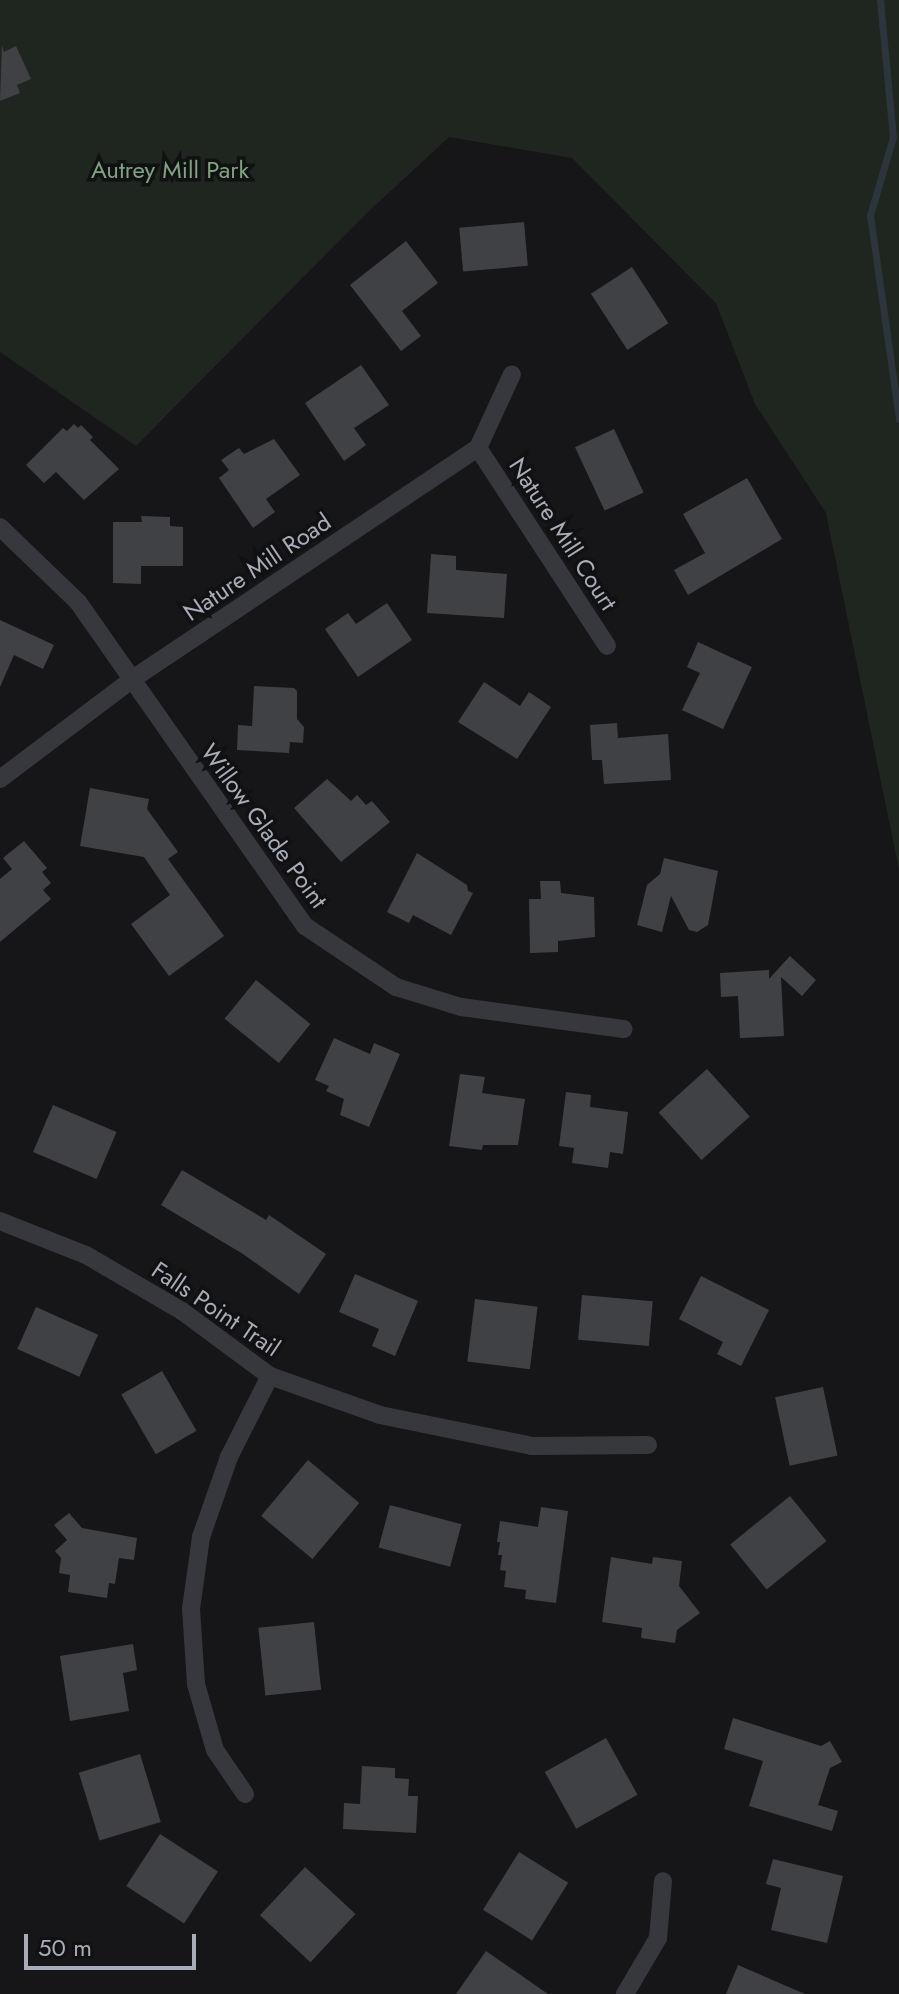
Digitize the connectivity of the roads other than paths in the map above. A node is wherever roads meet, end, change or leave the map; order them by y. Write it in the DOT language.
graph roads {
  1 [pos="512,374"];
  2 [pos="478,448"];
  3 [pos="0,527"];
  4 [pos="607,646"];
  5 [pos="134,678"];
  6 [pos="0,779"];
  7 [pos="624,1029"];
  8 [pos="0,1221"];
  9 [pos="270,1376"];
  10 [pos="648,1445"];
  11 [pos="245,1794"];
  12 [pos="663,1881"];
  13 [pos="625,1994"];
  1 -- 2 [label="street"];
  2 -- 4 [label="street, Nature Mill Court"];
  2 -- 5 [label="street, Nature Mill Road"];
  3 -- 5 [label="street, Willow Glade Point"];
  5 -- 6 [label="street, Nature Mill Road"];
  5 -- 7 [label="street, Willow Glade Point"];
  8 -- 9 [label="street, Falls Point Trail"];
  9 -- 10 [label="street, Falls Point Trail"];
  9 -- 11 [label="street"];
  12 -- 13 [label="street"];
}
